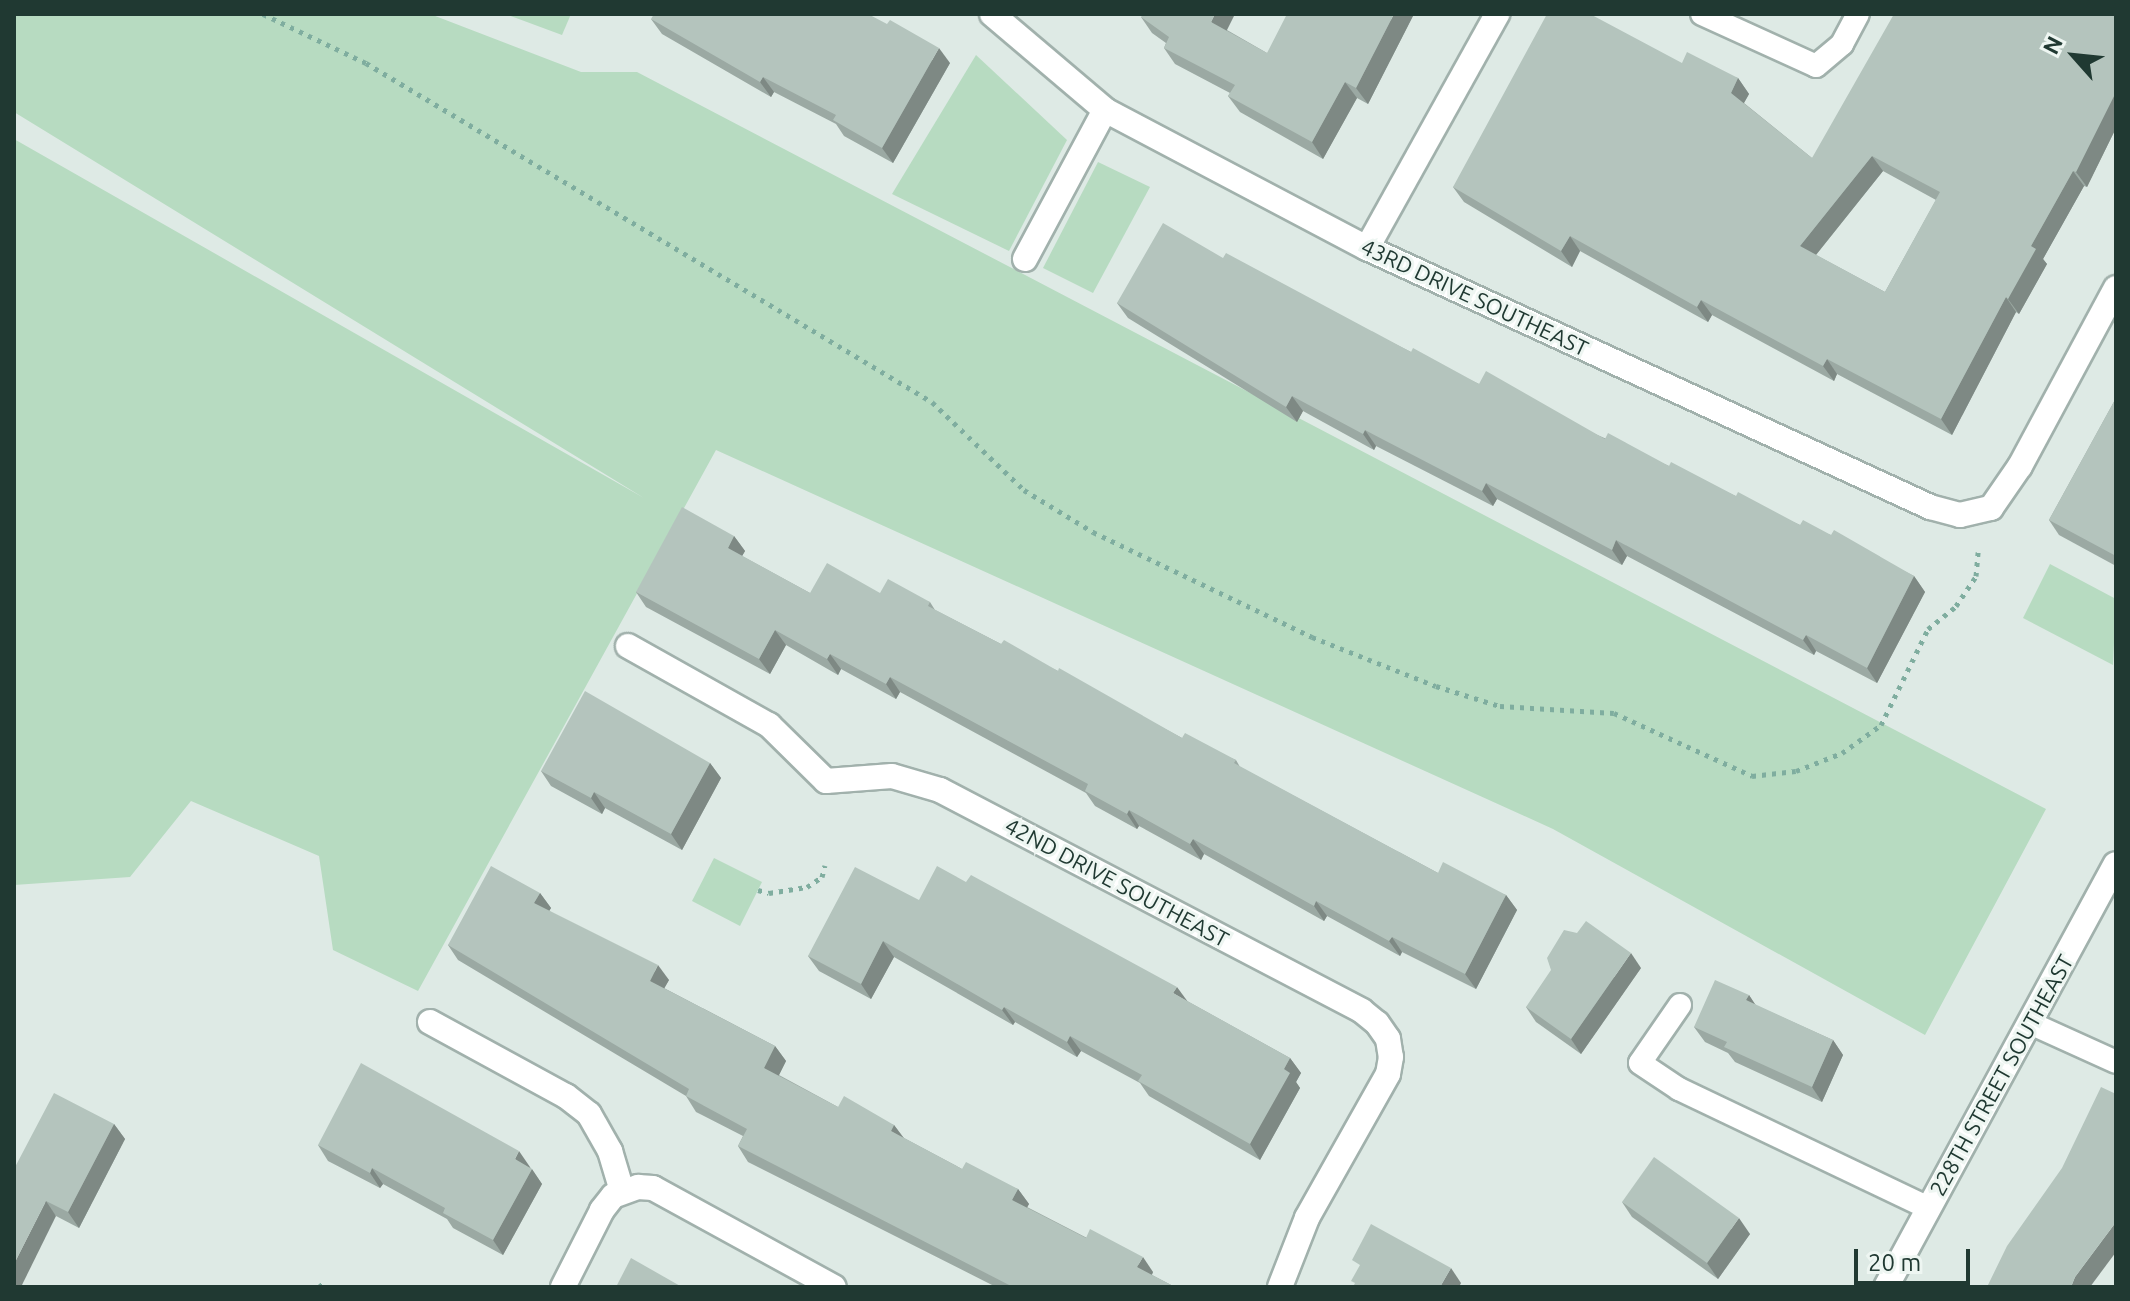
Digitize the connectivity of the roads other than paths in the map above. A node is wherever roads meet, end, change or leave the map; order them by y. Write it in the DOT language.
graph roads {
  1 [pos="992,14"];
  2 [pos="1497,14"];
  3 [pos="1702,14"];
  4 [pos="1858,14"];
  5 [pos="1105,110"];
  6 [pos="1367,248"];
  7 [pos="1025,259"];
  8 [pos="2116,288"];
  9 [pos="628,646"];
  10 [pos="2116,864"];
  11 [pos="1680,1005"];
  12 [pos="430,1022"];
  13 [pos="2030,1023"];
  14 [pos="2116,1062"];
  15 [pos="622,1191"];
  16 [pos="1929,1208"];
  17 [pos="563,1287"];
  18 [pos="834,1287"];
  19 [pos="1280,1287"];
  20 [pos="1886,1287"];
  1 -- 5 [label="street, 43RD DRIVE SOUTHEAST"];
  2 -- 6 [label="street"];
  3 -- 4 [label="lane"];
  5 -- 6 [label="street, 43RD DRIVE SOUTHEAST"];
  5 -- 7 [label="street"];
  6 -- 8 [label="street, 43RD DRIVE SOUTHEAST"];
  9 -- 19 [label="street, 42ND DRIVE SOUTHEAST"];
  10 -- 13 [label="street, 228TH STREET SOUTHEAST"];
  11 -- 16 [label="lane"];
  12 -- 15 [label="street"];
  13 -- 14 [label="lane"];
  13 -- 16 [label="street, 228TH STREET SOUTHEAST"];
  15 -- 17 [label="street"];
  15 -- 18 [label="street"];
  16 -- 20 [label="street, 228TH STREET SOUTHEAST"];
}
